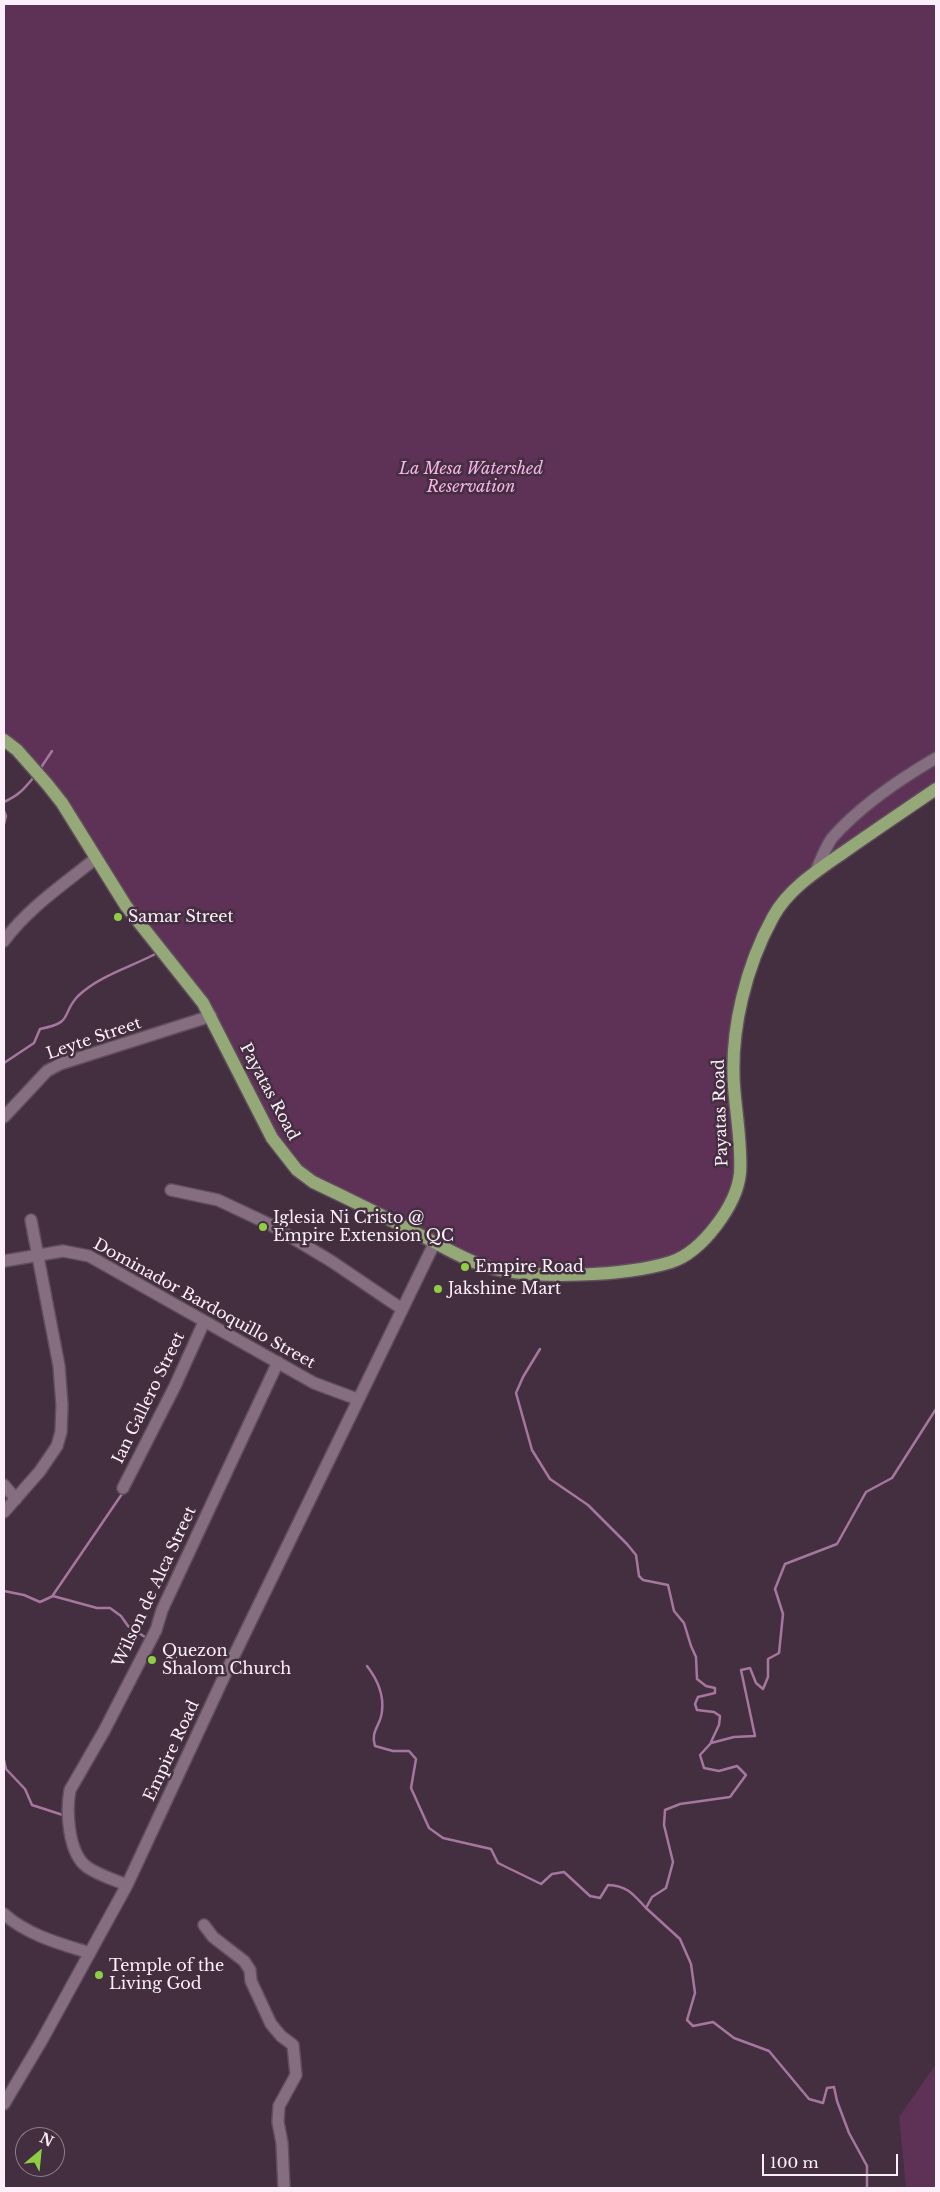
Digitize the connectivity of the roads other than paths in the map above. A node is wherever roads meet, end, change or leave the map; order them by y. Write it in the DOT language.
graph roads {
  1 [pos="4,740"];
  2 [pos="936,758"];
  3 [pos="936,789"];
  4 [pos="95,859"];
  5 [pos="814,873"];
  6 [pos="4,941"];
  7 [pos="211,1016"];
  8 [pos="4,1117"];
  9 [pos="171,1190"];
  10 [pos="32,1220"];
  11 [pos="435,1242"];
  12 [pos="39,1255"];
  13 [pos="4,1261"];
  14 [pos="402,1308"];
  15 [pos="204,1322"];
  16 [pos="278,1362"];
  17 [pos="357,1399"];
  18 [pos="4,1485"];
  19 [pos="123,1488"];
  20 [pos="16,1499"];
  21 [pos="4,1512"];
  22 [pos="127,1885"];
  23 [pos="4,1914"];
  24 [pos="204,1925"];
  25 [pos="90,1953"];
  26 [pos="4,2104"];
  27 [pos="284,2188"];
  1 -- 4 [label="main road, Payatas Road"];
  2 -- 5 [label="street"];
  3 -- 5 [label="main road, Payatas Road"];
  4 -- 6 [label="street"];
  4 -- 7 [label="main road, Payatas Road"];
  5 -- 11 [label="main road, Payatas Road"];
  7 -- 8 [label="street, Leyte Street"];
  7 -- 11 [label="main road, Payatas Road"];
  9 -- 14 [label="street"];
  10 -- 12 [label="street"];
  11 -- 14 [label="street, Empire Road"];
  12 -- 13 [label="street, Dominador Bardoquillo Street"];
  12 -- 15 [label="street, Dominador Bardoquillo Street"];
  12 -- 20 [label="street"];
  14 -- 17 [label="street, Empire Road"];
  15 -- 16 [label="street, Dominador Bardoquillo Street"];
  15 -- 19 [label="street, Ian Gallero Street"];
  16 -- 17 [label="street, Dominador Bardoquillo Street"];
  16 -- 22 [label="street, Wilson de Alca Street"];
  17 -- 22 [label="street, Empire Road"];
  18 -- 20 [label="street"];
  20 -- 21 [label="street"];
  22 -- 25 [label="street, Empire Road"];
  23 -- 25 [label="street"];
  24 -- 27 [label="street"];
  25 -- 26 [label="street, Empire Road"];
}
